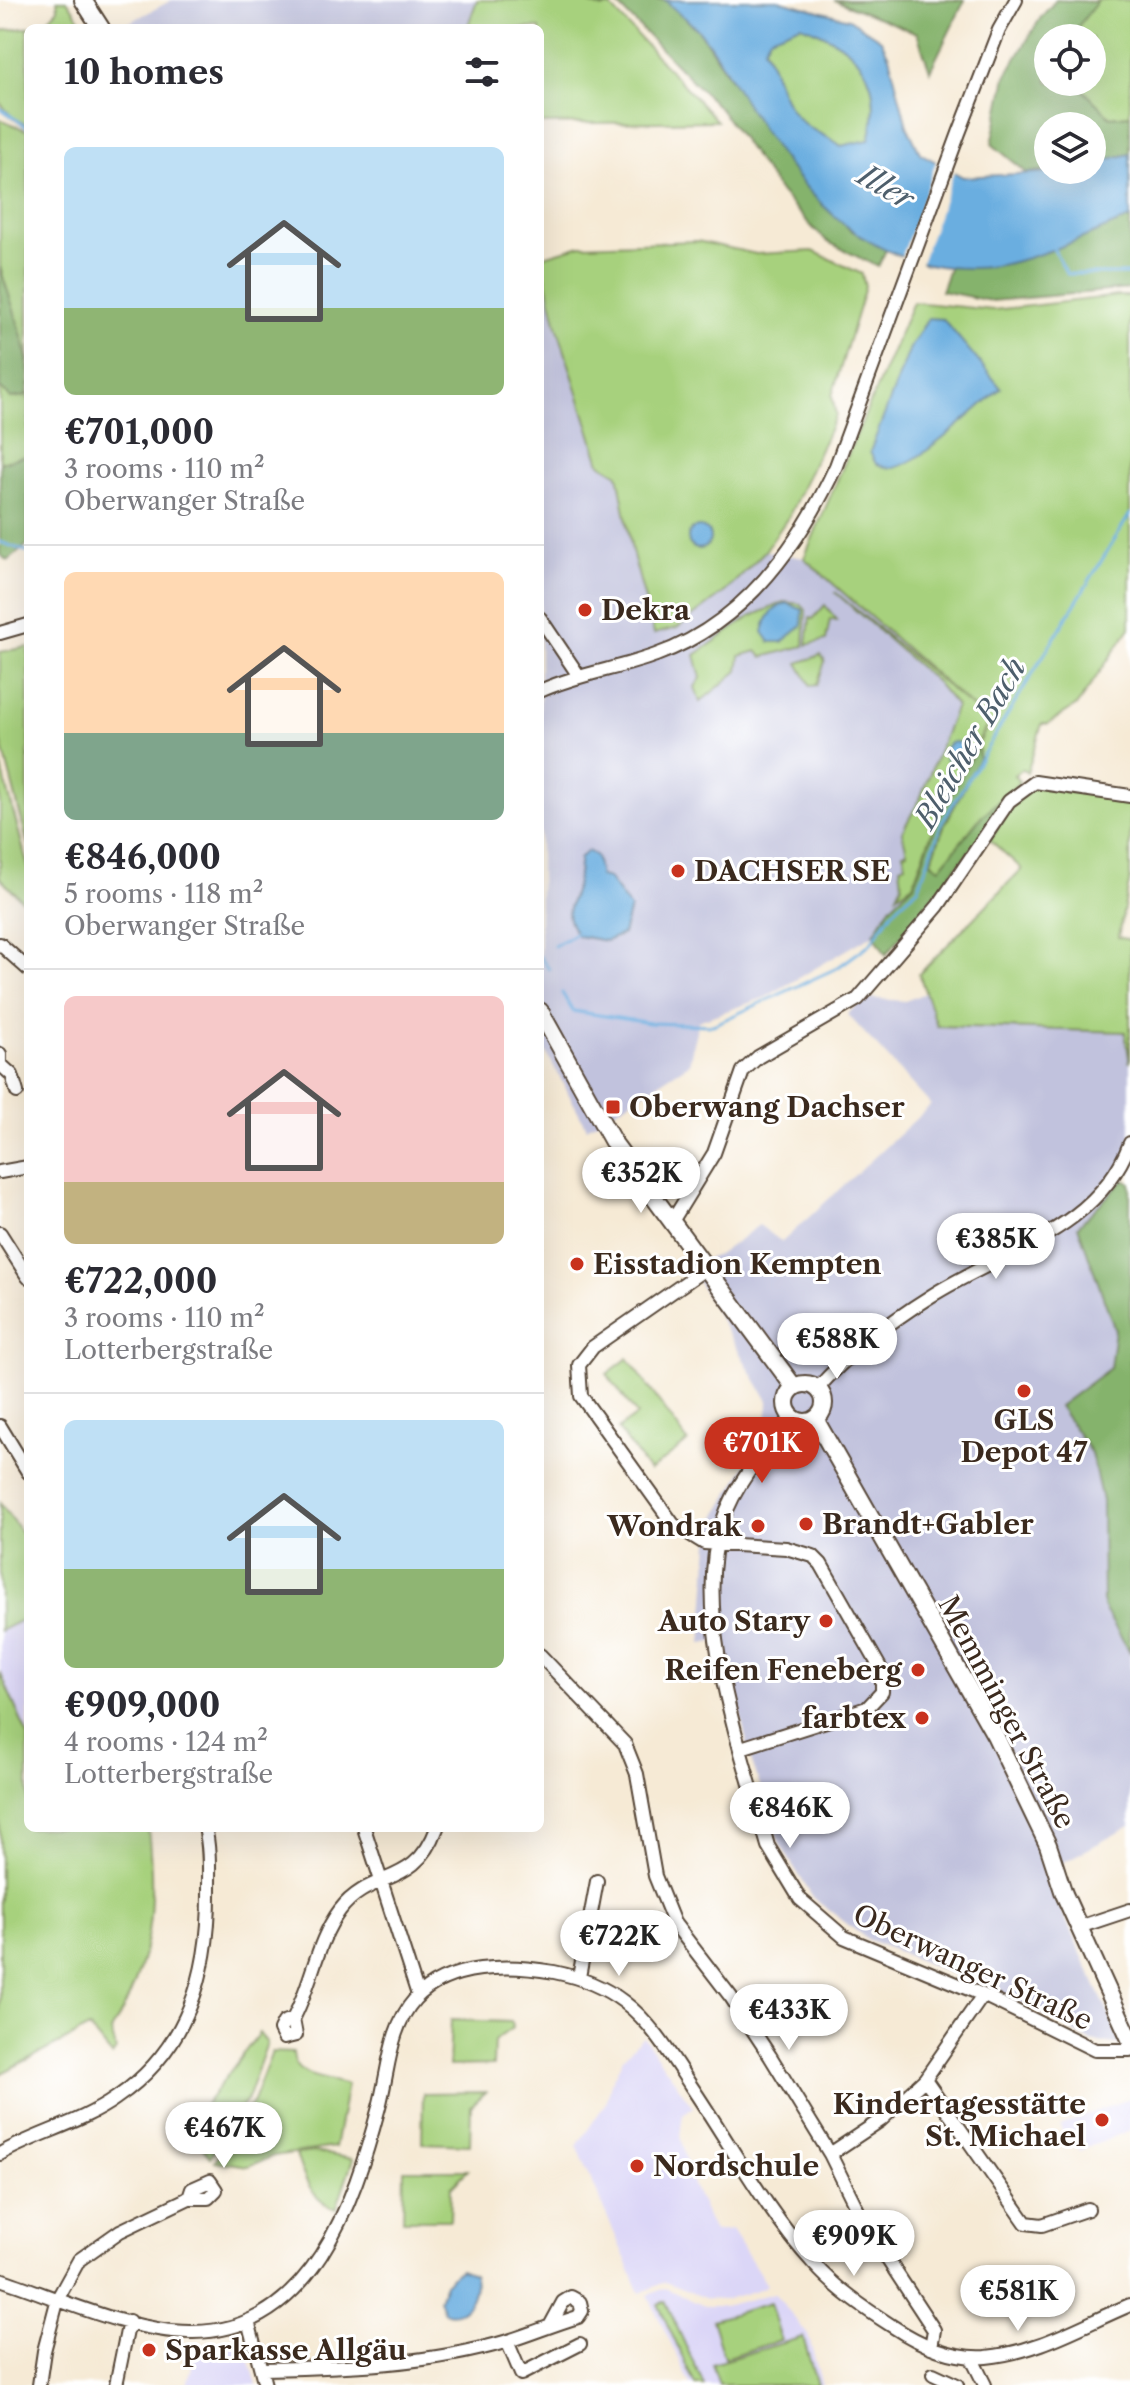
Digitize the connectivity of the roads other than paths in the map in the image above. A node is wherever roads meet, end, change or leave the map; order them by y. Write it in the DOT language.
graph roads {
  1 [pos="83,0"];
  2 [pos="1016,0"];
  3 [pos="98,24"];
  4 [pos="544,624"];
  5 [pos="24,626"];
  6 [pos="0,633"];
  7 [pos="579,676"];
  8 [pos="544,689"];
  9 [pos="1130,796"];
  10 [pos="0,944"];
  11 [pos="24,965"];
  12 [pos="544,1019"];
  13 [pos="0,1054"];
  14 [pos="17,1092"];
  15 [pos="1130,1143"];
  16 [pos="24,1168"];
  17 [pos="0,1172"];
  18 [pos="671,1223"];
  19 [pos="0,1233"];
  20 [pos="705,1269"];
  21 [pos="24,1271"];
  22 [pos="794,1387"];
  23 [pos="817,1389"];
  24 [pos="792,1417"];
  25 [pos="815,1419"];
  26 [pos="0,1426"];
  27 [pos="24,1465"];
  28 [pos="716,1545"];
  29 [pos="544,1659"];
  30 [pos="741,1748"];
  31 [pos="205,1832"];
  32 [pos="365,1832"];
  33 [pos="435,1832"];
  34 [pos="383,1881"];
  35 [pos="597,1881"];
  36 [pos="1130,1910"];
  37 [pos="1079,1927"];
  38 [pos="579,1977"];
  39 [pos="418,1995"];
  40 [pos="983,1995"];
  41 [pos="293,2019"];
  42 [pos="1130,2039"];
  43 [pos="1130,2050"];
  44 [pos="925,2079"];
  45 [pos="0,2154"];
  46 [pos="830,2154"];
  47 [pos="189,2198"];
  48 [pos="1088,2209"];
  49 [pos="0,2279"];
  50 [pos="58,2298"];
  51 [pos="1130,2305"];
  52 [pos="129,2321"];
  53 [pos="248,2321"];
  54 [pos="550,2326"];
  55 [pos="507,2341"];
  56 [pos="580,2344"];
  57 [pos="931,2347"];
  58 [pos="971,2357"];
  59 [pos="263,2369"];
  60 [pos="933,2374"];
  61 [pos="39,2385"];
  62 [pos="116,2385"];
  63 [pos="265,2385"];
  64 [pos="957,2385"];
  65 [pos="985,2385"];
  1 -- 3 [label="main road"];
  2 -- 7 [label="street"];
  4 -- 7 [label="street"];
  5 -- 6 [label="street"];
  7 -- 8 [label="street"];
  9 -- 18 [label="street"];
  10 -- 11 [label="street"];
  12 -- 18 [label="main road"];
  13 -- 14 [label="street"];
  15 -- 23 [label="street"];
  16 -- 17 [label="street"];
  18 -- 20 [label="main road"];
  19 -- 21 [label="street"];
  20 -- 22 [label="main road"];
  20 -- 28 [label="street"];
  22 -- 23 [label="main road"];
  22 -- 24 [label="main road"];
  23 -- 25 [label="main road"];
  24 -- 25 [label="main road"];
  24 -- 28 [label="street, Oberwanger Straße"];
  25 -- 37 [label="main road, Memminger Straße"];
  26 -- 27 [label="street"];
  28 -- 30 [label="street, Oberwanger Straße"];
  28 -- 30 [label="street"];
  29 -- 46 [label="street"];
  30 -- 40 [label="street, Oberwanger Straße"];
  31 -- 45 [label="street"];
  32 -- 34 [label="street"];
  33 -- 34 [label="street"];
  34 -- 39 [label="street"];
  34 -- 41 [label="street"];
  35 -- 38 [label="street"];
  36 -- 37 [label="street"];
  37 -- 42 [label="main road, Memminger Straße"];
  38 -- 39 [label="street"];
  38 -- 57 [label="street"];
  39 -- 53 [label="street"];
  40 -- 43 [label="street, Oberwanger Straße"];
  40 -- 44 [label="street"];
  44 -- 46 [label="street"];
  44 -- 48 [label="street"];
  46 -- 57 [label="street"];
  47 -- 50 [label="street"];
  49 -- 50 [label="street"];
  50 -- 52 [label="street"];
  50 -- 61 [label="street"];
  51 -- 58 [label="street"];
  52 -- 53 [label="street"];
  52 -- 62 [label="street"];
  53 -- 59 [label="street"];
  54 -- 55 [label="street"];
  55 -- 56 [label="street"];
  55 -- 59 [label="street"];
  57 -- 58 [label="street"];
  58 -- 65 [label="street"];
  59 -- 63 [label="street"];
  60 -- 64 [label="street"];
}
